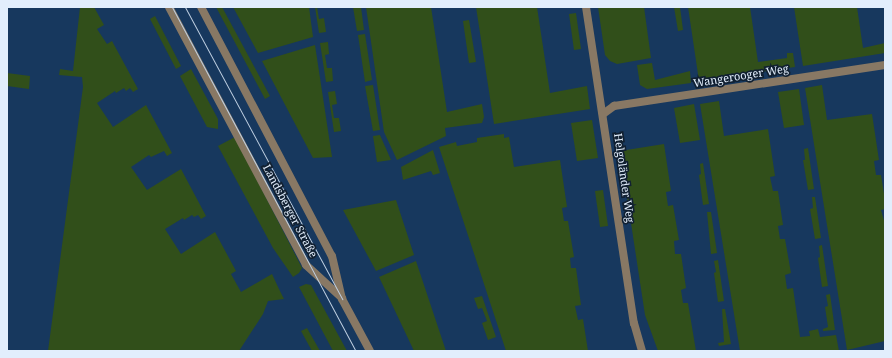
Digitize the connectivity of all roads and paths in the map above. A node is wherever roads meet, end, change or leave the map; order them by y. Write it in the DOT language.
graph roads {
  1 [pos="169,7"];
  2 [pos="201,7"];
  3 [pos="586,7"];
  4 [pos="885,66"];
  5 [pos="603,114"];
  6 [pos="342,299"];
  7 [pos="370,351"];
  8 [pos="642,351"];
  1 -- 6 [label="street, Landsberger Straße"];
  2 -- 6 [label="street, Landsberger Straße"];
  3 -- 5 [label="street, Helgoländer Weg"];
  4 -- 5 [label="street, Wangerooger Weg"];
  5 -- 8 [label="street, Helgoländer Weg"];
  6 -- 7 [label="street"];
}
